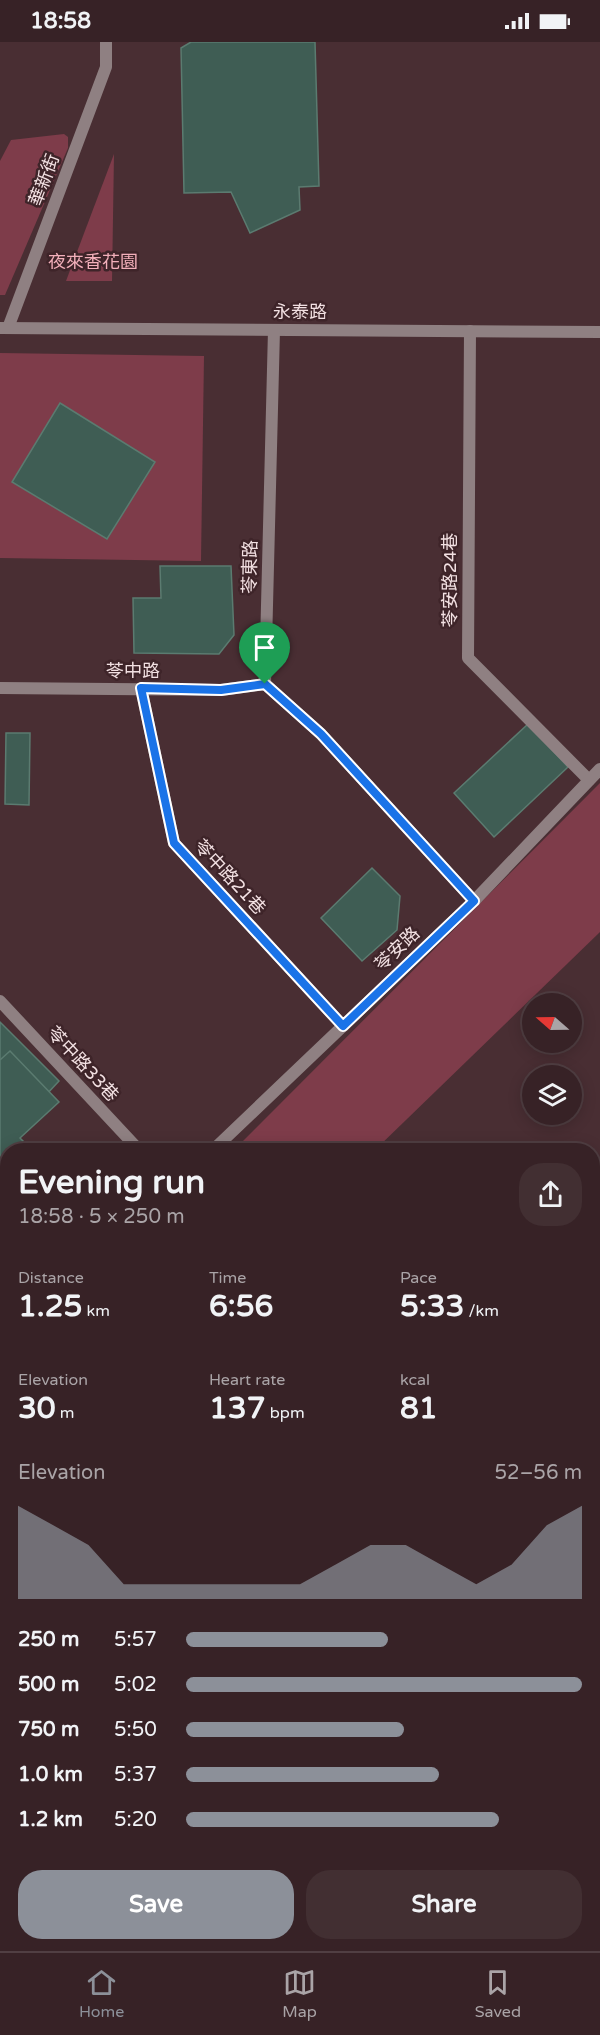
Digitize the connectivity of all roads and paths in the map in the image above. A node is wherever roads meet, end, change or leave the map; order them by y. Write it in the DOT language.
graph roads {
  1 [pos="106,42"];
  2 [pos="4,328"];
  3 [pos="274,330"];
  4 [pos="470,331"];
  5 [pos="600,332"];
  6 [pos="265,684"];
  7 [pos="0,688"];
  8 [pos="141,688"];
  9 [pos="600,769"];
  10 [pos="589,780"];
  11 [pos="474,901"];
  12 [pos="0,1001"];
  13 [pos="343,1026"];
  14 [pos="132,1143"];
  15 [pos="220,1143"];
  1 -- 2 [label="street, 華新街"];
  2 -- 3 [label="street, 永泰路"];
  3 -- 4 [label="street, 永泰路"];
  3 -- 6 [label="street, 苓東路"];
  4 -- 5 [label="street, 永泰路"];
  4 -- 10 [label="street, 苓安路24巷"];
  6 -- 8 [label="street, 苓中路"];
  6 -- 11 [label="street"];
  7 -- 8 [label="street, 苓中路"];
  8 -- 13 [label="street, 苓中路21巷"];
  9 -- 10 [label="street, 苓安路"];
  10 -- 11 [label="street, 苓安路"];
  11 -- 13 [label="street, 苓安路"];
  12 -- 14 [label="street, 苓中路33巷"];
  13 -- 15 [label="street, 苓安路"];
}
